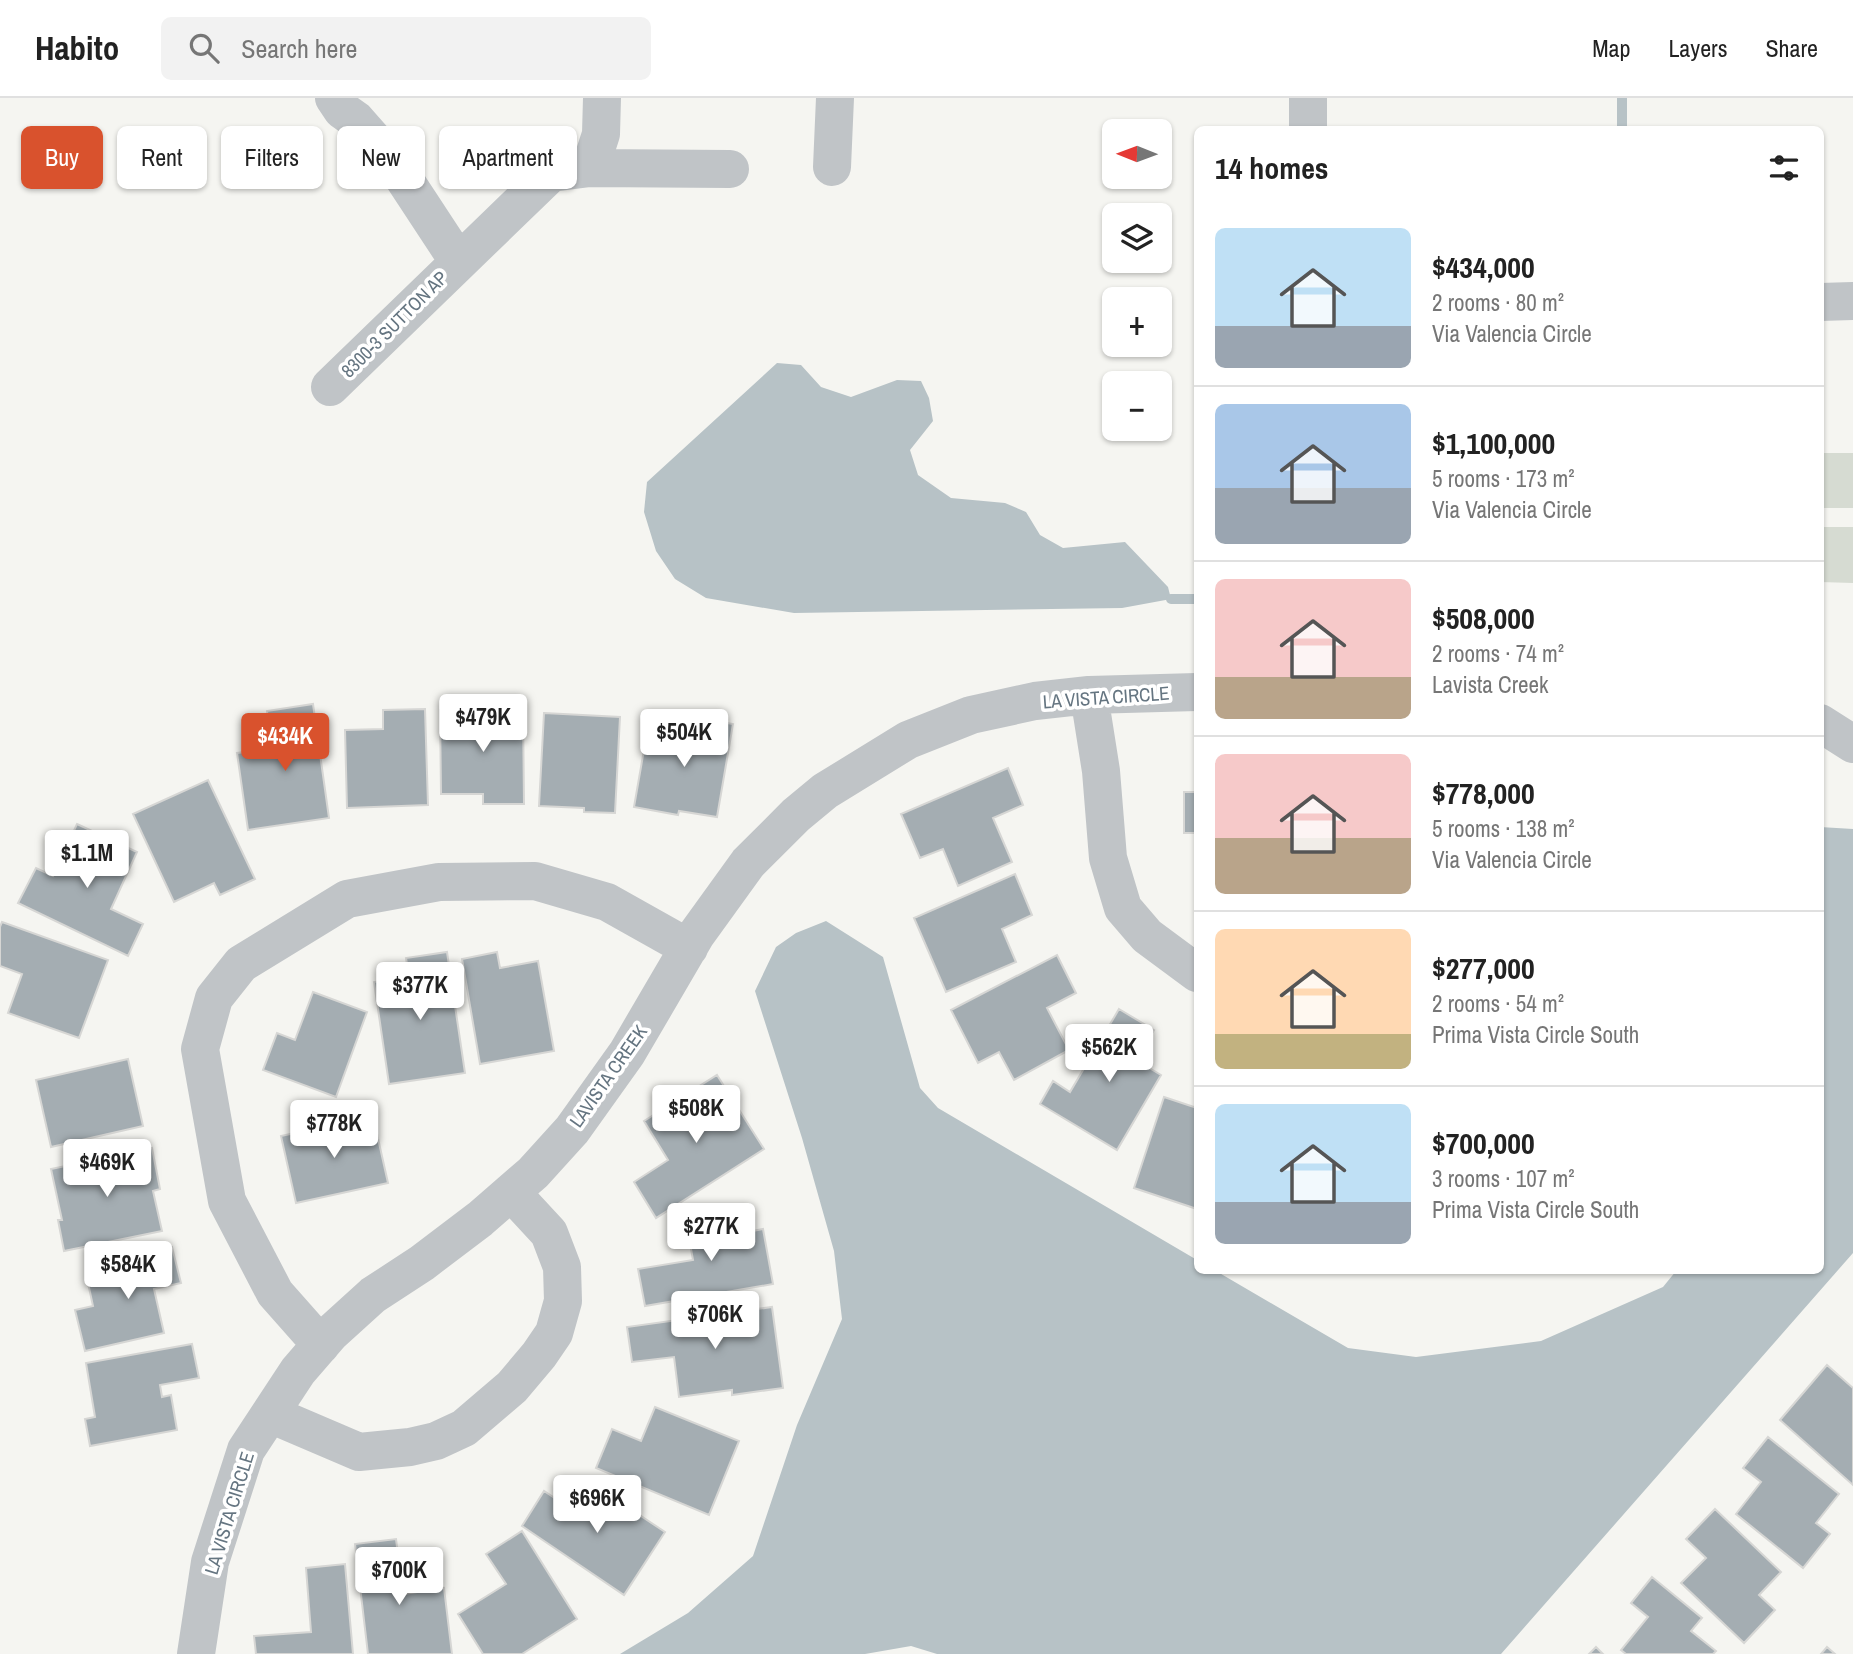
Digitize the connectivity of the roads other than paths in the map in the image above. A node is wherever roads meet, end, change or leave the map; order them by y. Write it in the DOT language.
graph roads {
  1 [pos="334,98"];
  2 [pos="602,98"];
  3 [pos="835,98"];
  4 [pos="1308,98"];
  5 [pos="1308,126"];
  6 [pos="832,167"];
  7 [pos="590,169"];
  8 [pos="730,169"];
  9 [pos="458,261"];
  10 [pos="1853,301"];
  11 [pos="1824,302"];
  12 [pos="330,387"];
  13 [pos="1194,692"];
  14 [pos="1089,695"];
  15 [pos="1824,726"];
  16 [pos="1853,744"];
  17 [pos="689,948"];
  18 [pos="1194,971"];
  19 [pos="511,1192"];
  20 [pos="321,1345"];
  21 [pos="270,1414"];
  22 [pos="196,1654"];
  1 -- 9 [label="street"];
  2 -- 7 [label="street"];
  3 -- 6 [label="street"];
  4 -- 5 [label="street"];
  7 -- 8 [label="street, 8300-3 SUTTON AP"];
  7 -- 9 [label="street, 8300-3 SUTTON AP"];
  9 -- 12 [label="street, 8300-3 SUTTON AP"];
  10 -- 11 [label="street"];
  13 -- 14 [label="street, LA VISTA CIRCLE"];
  14 -- 17 [label="street, LA VISTA CIRCLE"];
  14 -- 18 [label="street"];
  15 -- 16 [label="street"];
  17 -- 19 [label="street, LAVISTA CREEK"];
  17 -- 20 [label="street"];
  19 -- 20 [label="street, LA VISTA CIRCLE"];
  19 -- 21 [label="street"];
  20 -- 21 [label="street, LA VISTA CIRCLE"];
  21 -- 22 [label="street, LA VISTA CIRCLE"];
}
